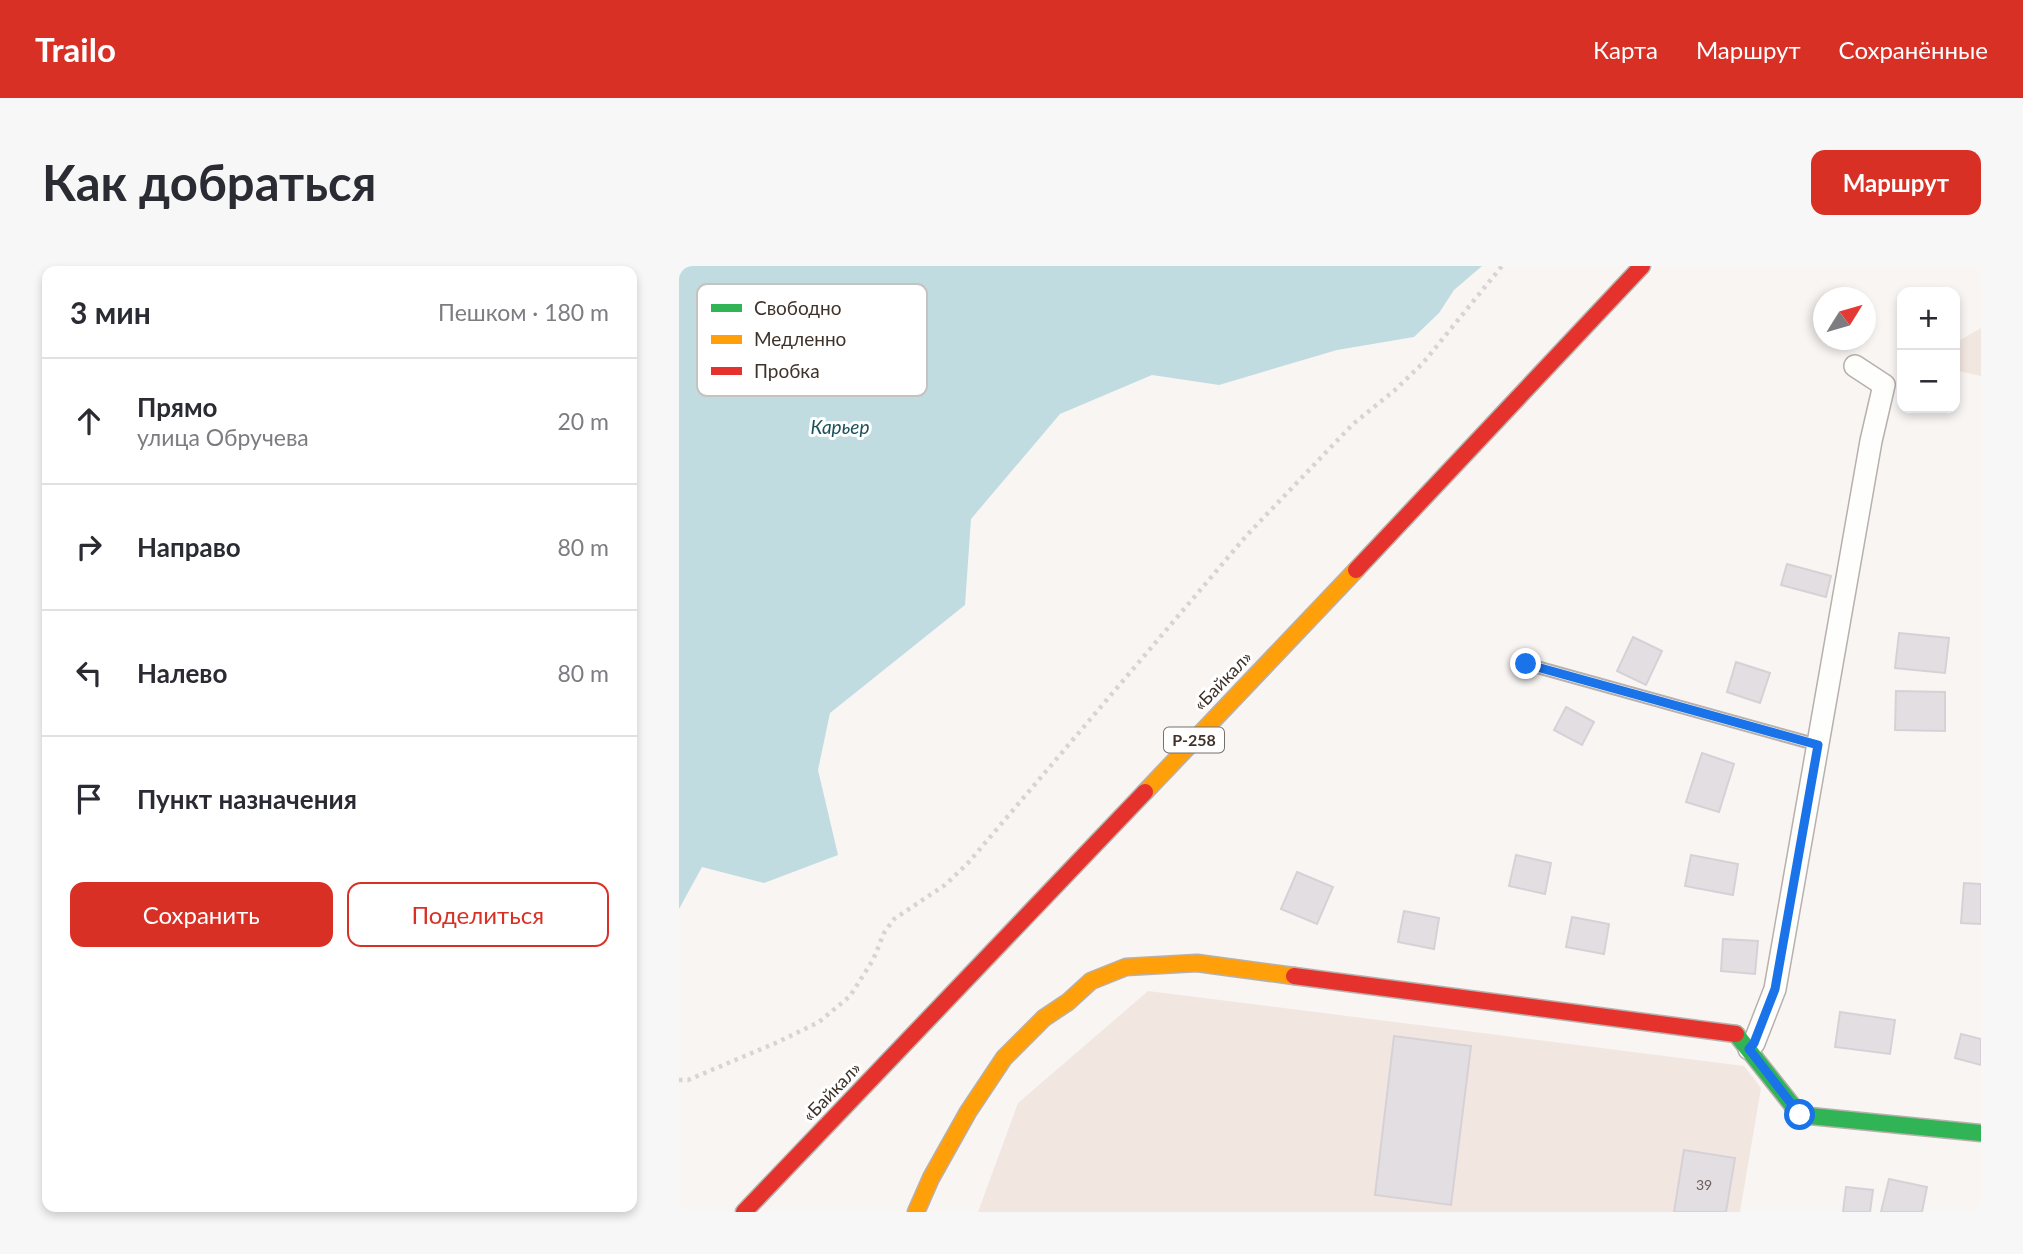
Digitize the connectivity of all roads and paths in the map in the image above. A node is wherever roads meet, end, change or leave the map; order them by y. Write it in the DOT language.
graph roads {
  1 [pos="1502,266"];
  2 [pos="1641,266"];
  3 [pos="1855,366"];
  4 [pos="1526,664"];
  5 [pos="1818,745"];
  6 [pos="1743,1041"];
  7 [pos="679,1080"];
  8 [pos="1981,1133"];
  9 [pos="744,1212"];
  10 [pos="916,1212"];
  1 -- 7 [label="path"];
  2 -- 9 [label="main road, «Байкал» / Р-258"];
  3 -- 5 [label="street"];
  4 -- 5 [label="lane"];
  5 -- 6 [label="street"];
  6 -- 8 [label="main road"];
  6 -- 10 [label="main road"];
}
